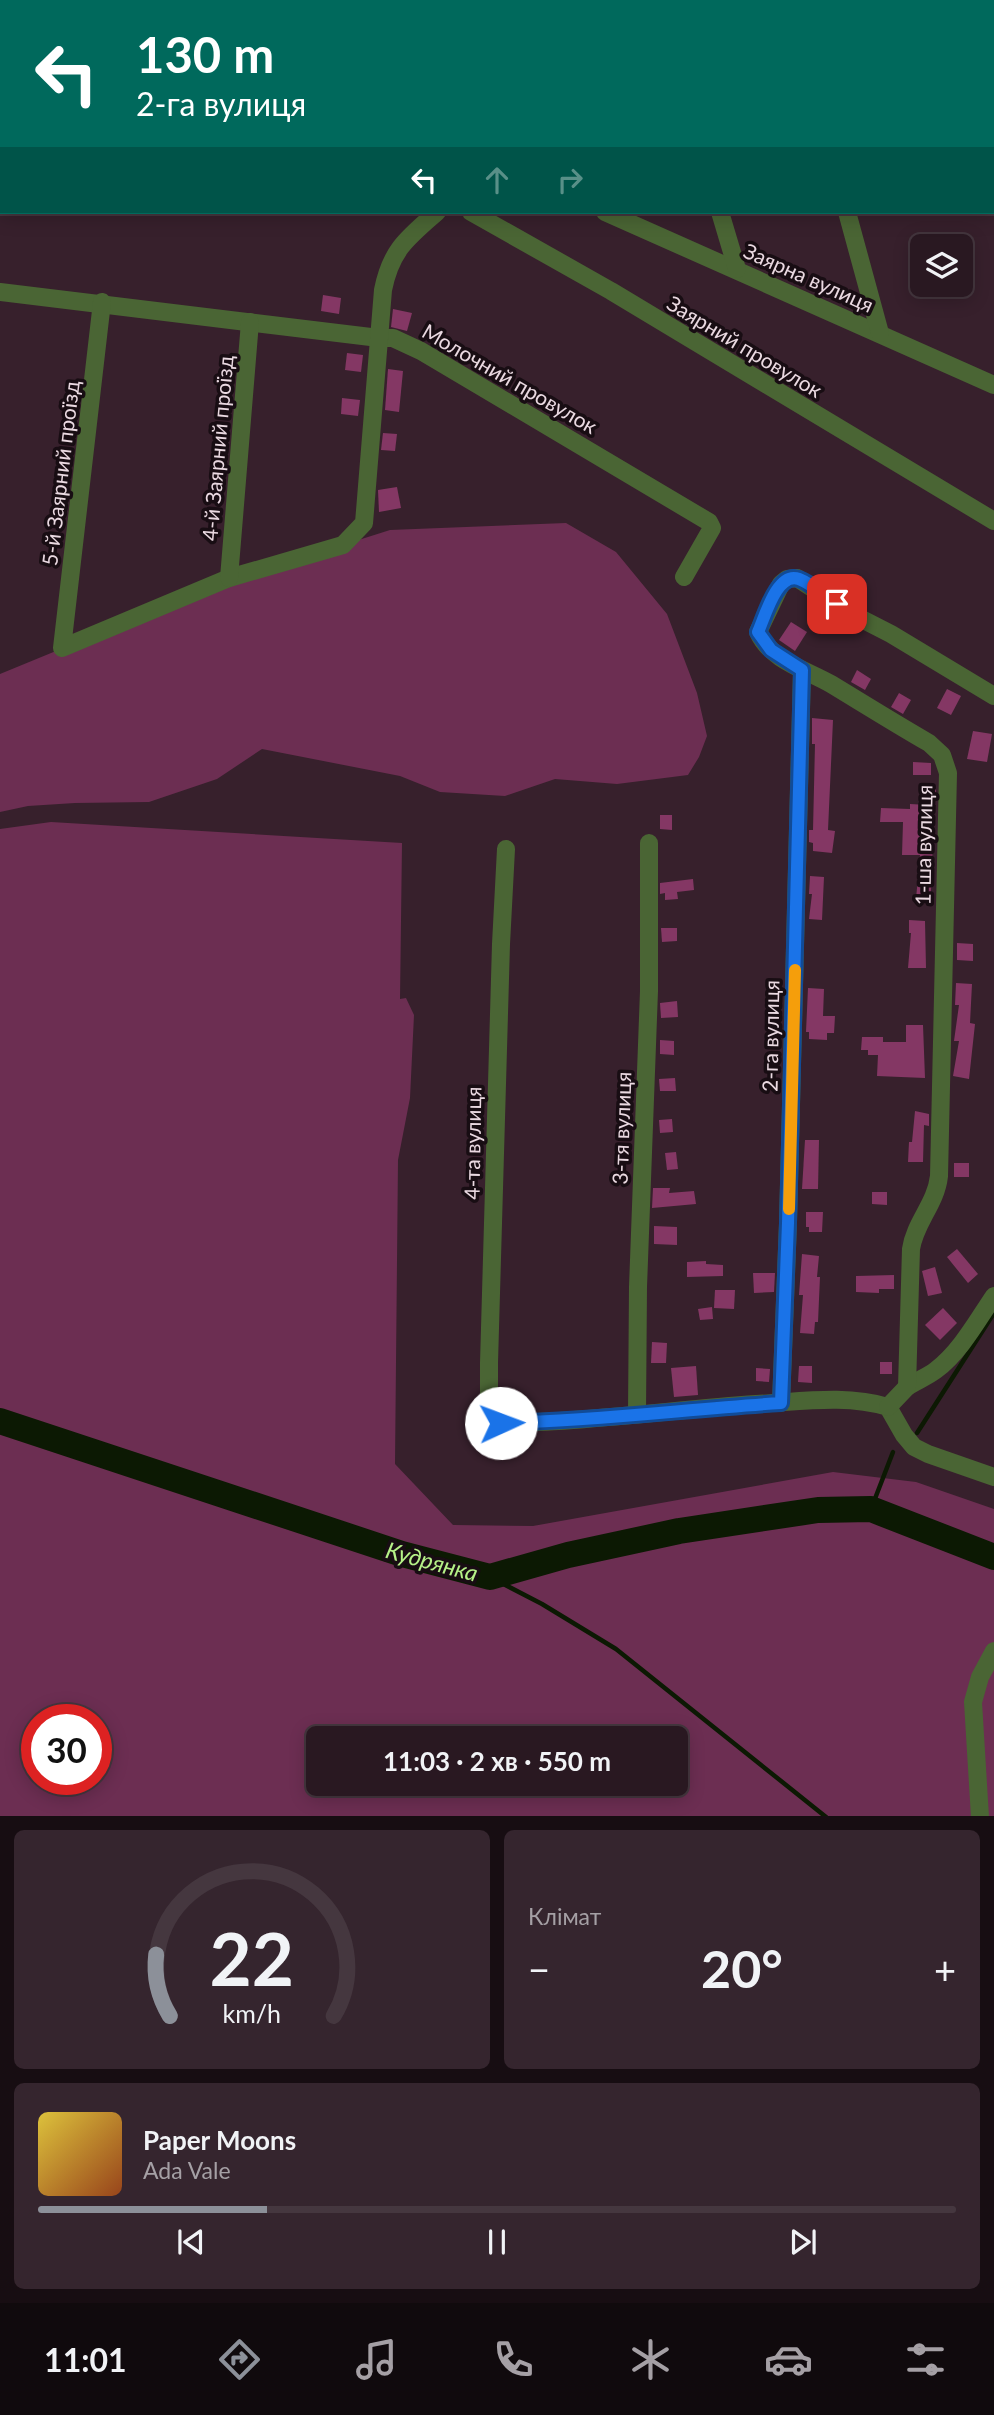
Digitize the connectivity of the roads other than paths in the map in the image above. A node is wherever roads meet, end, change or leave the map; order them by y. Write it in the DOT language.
graph roads {
  1 [pos="435,214"];
  2 [pos="475,214"];
  3 [pos="610,214"];
  4 [pos="721,214"];
  5 [pos="848,214"];
  6 [pos="737,269"];
  7 [pos="0,292"];
  8 [pos="103,302"];
  9 [pos="250,321"];
  10 [pos="880,333"];
  11 [pos="379,338"];
  12 [pos="994,385"];
  13 [pos="994,521"];
  14 [pos="684,577"];
  15 [pos="229,578"];
  16 [pos="802,670"];
  17 [pos="994,696"];
  18 [pos="649,843"];
  19 [pos="506,849"];
  20 [pos="994,1296"];
  21 [pos="907,1387"];
  22 [pos="781,1403"];
  23 [pos="888,1407"];
  24 [pos="637,1413"];
  25 [pos="994,1477"];
  26 [pos="994,1651"];
  27 [pos="979,1816"];
  1 -- 11 [label="street"];
  2 -- 13 [label="street, Заярний провулок"];
  3 -- 6 [label="street, Заярна вулиця"];
  4 -- 6 [label="street"];
  5 -- 10 [label="street"];
  6 -- 10 [label="street, Заярна вулиця"];
  7 -- 8 [label="street, Молочний провулок"];
  8 -- 9 [label="street, Молочний провулок"];
  8 -- 15 [label="street, 5-й Заярний проїзд"];
  9 -- 11 [label="street, Молочний провулок"];
  9 -- 15 [label="street, 4-й Заярний проїзд"];
  10 -- 12 [label="street, Заярна вулиця"];
  11 -- 14 [label="street, Молочний провулок"];
  11 -- 15 [label="street"];
  16 -- 17 [label="street, 1-ша вулиця"];
  16 -- 21 [label="street, 1-ша вулиця"];
  16 -- 22 [label="street, 2-га вулиця"];
  18 -- 24 [label="street, 3-тя вулиця"];
  19 -- 24 [label="street, 4-та вулиця"];
  20 -- 21 [label="street"];
  21 -- 23 [label="street"];
  22 -- 23 [label="street"];
  22 -- 24 [label="street"];
  23 -- 25 [label="street"];
  26 -- 27 [label="street"];
}
